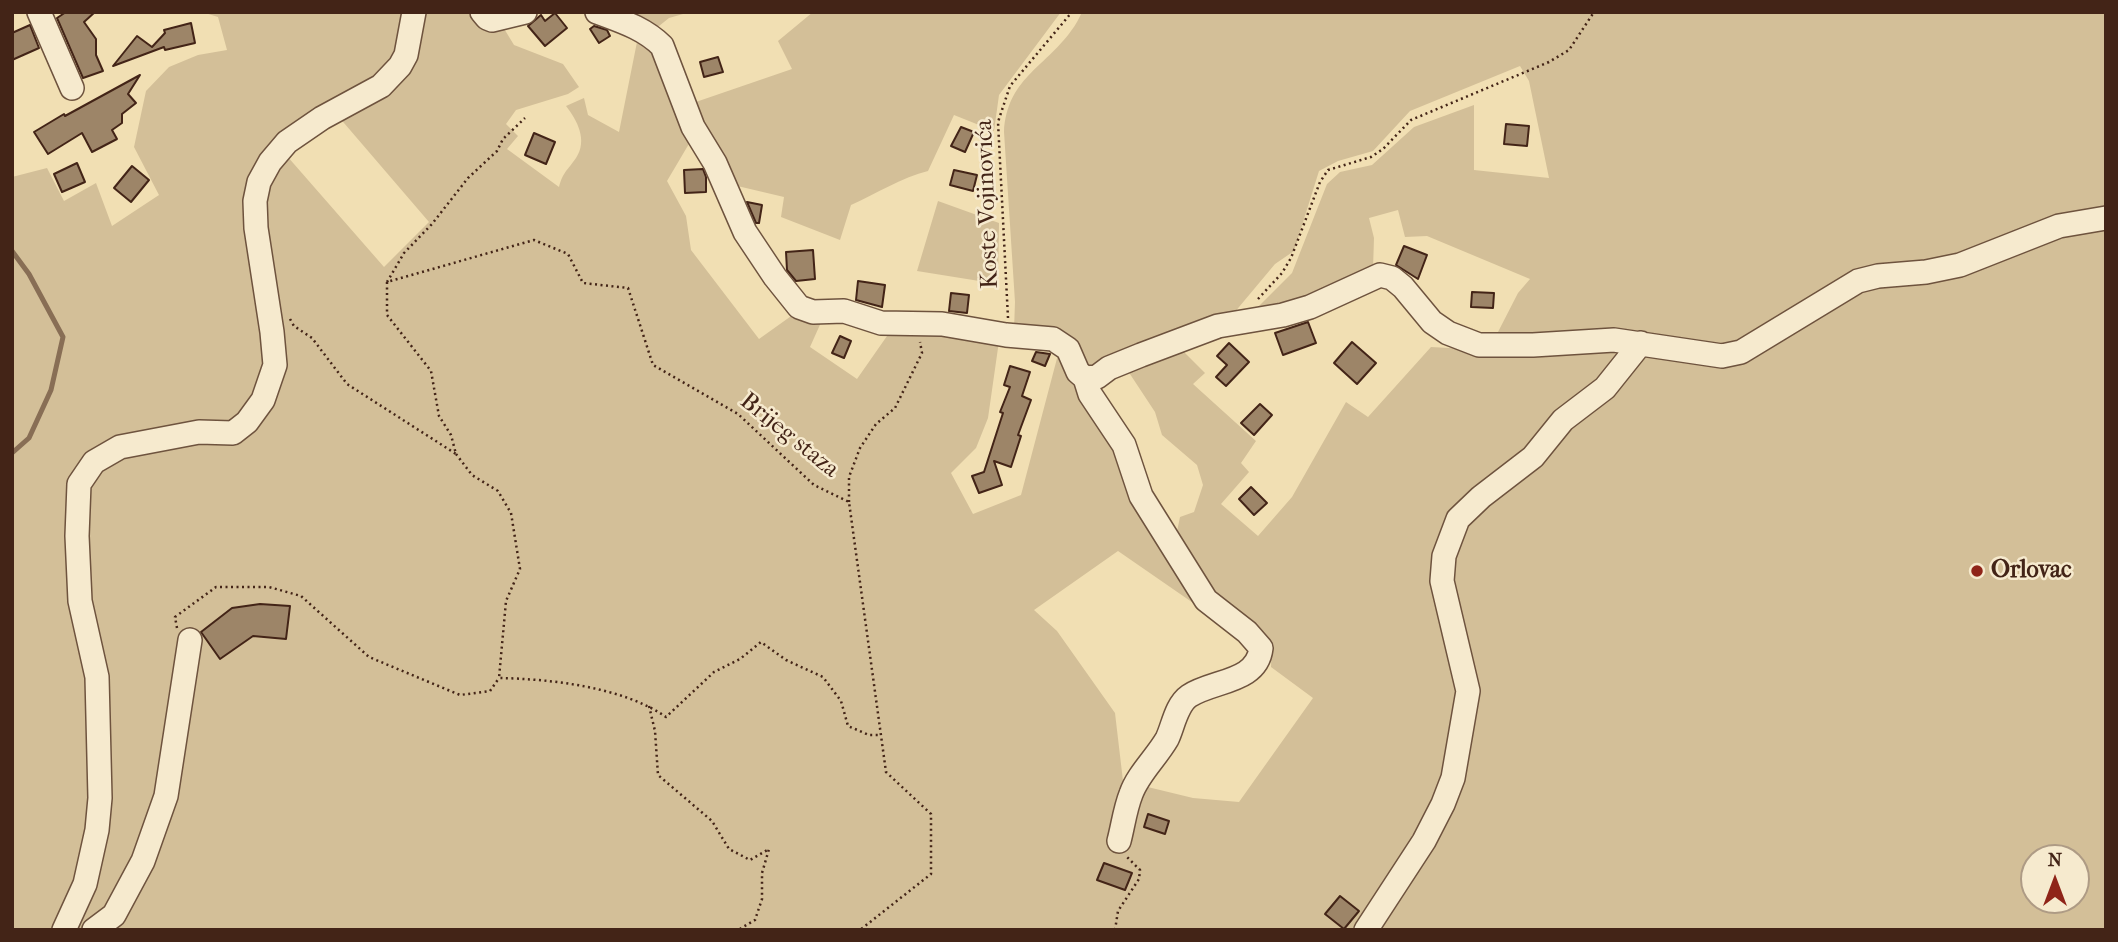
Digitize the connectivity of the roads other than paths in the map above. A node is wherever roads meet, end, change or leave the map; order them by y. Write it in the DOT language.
graph roads {
  1 [pos="39,12"];
  2 [pos="414,12"];
  3 [pos="482,12"];
  4 [pos="524,12"];
  5 [pos="597,12"];
  6 [pos="72,88"];
  7 [pos="2106,218"];
  8 [pos="1641,342"];
  9 [pos="1085,378"];
  10 [pos="190,640"];
  11 [pos="1119,841"];
  12 [pos="64,930"];
  13 [pos="94,930"];
  14 [pos="1366,930"];
  1 -- 6 [label="street"];
  2 -- 12 [label="street"];
  3 -- 4 [label="street"];
  5 -- 9 [label="street"];
  7 -- 8 [label="street"];
  8 -- 9 [label="street"];
  8 -- 14 [label="street"];
  9 -- 11 [label="street"];
  10 -- 13 [label="street"];
}
